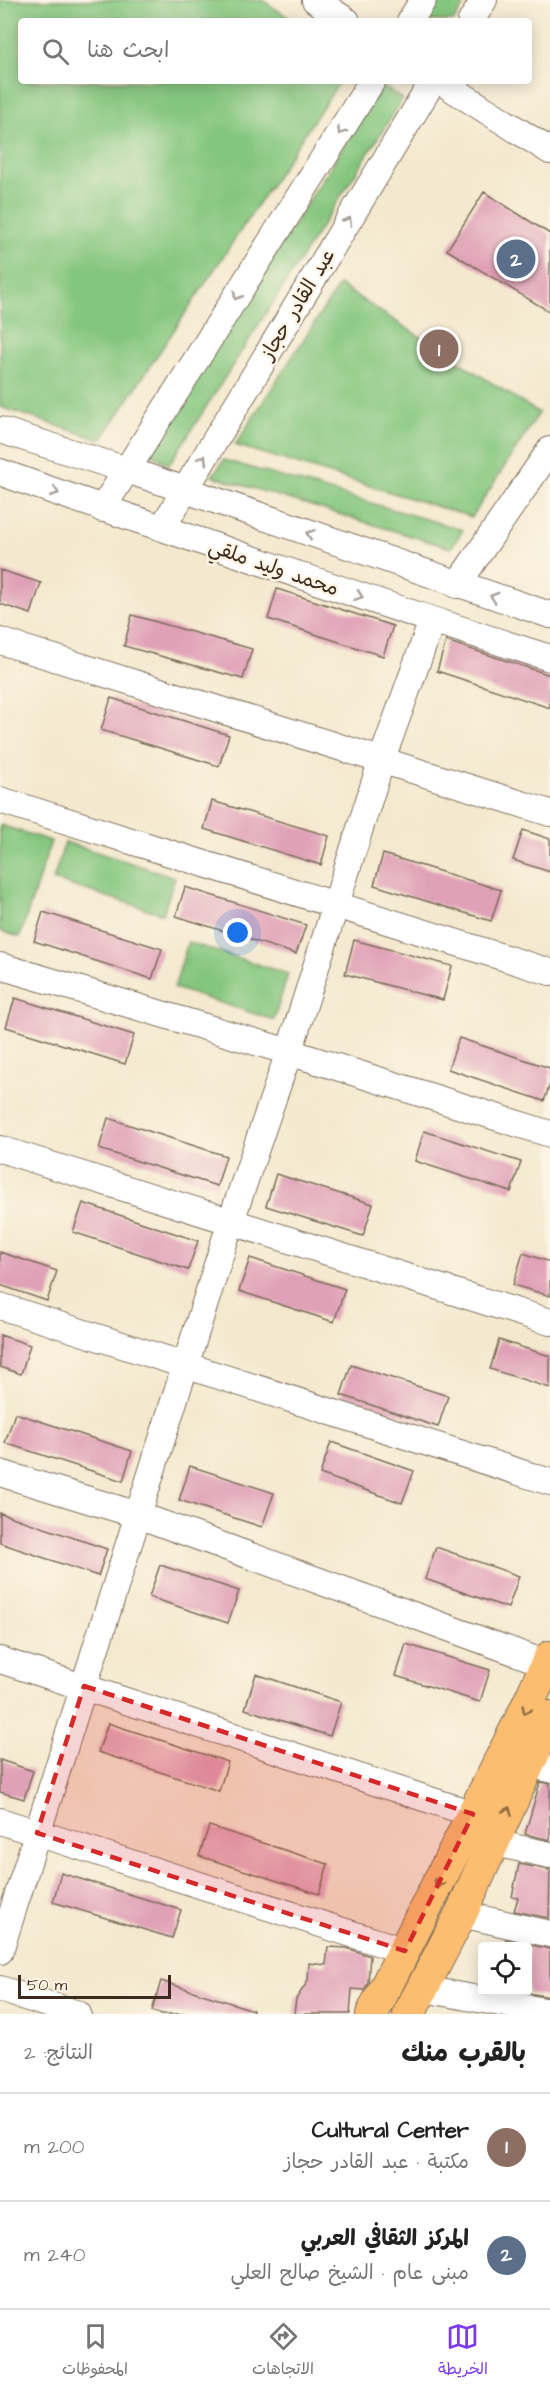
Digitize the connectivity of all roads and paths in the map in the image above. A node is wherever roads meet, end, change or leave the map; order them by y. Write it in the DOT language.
graph roads {
  1 [pos="315,0"];
  2 [pos="423,0"];
  3 [pos="484,0"];
  4 [pos="342,18"];
  5 [pos="412,18"];
  6 [pos="473,18"];
  7 [pos="370,84"];
  8 [pos="430,84"];
  9 [pos="445,84"];
  10 [pos="550,151"];
  11 [pos="0,430"];
  12 [pos="550,450"];
  13 [pos="127,470"];
  14 [pos="0,472"];
  15 [pos="184,490"];
  16 [pos="102,509"];
  17 [pos="162,528"];
  18 [pos="457,585"];
  19 [pos="550,615"];
  20 [pos="432,621"];
  21 [pos="0,641"];
  22 [pos="550,658"];
  23 [pos="382,759"];
  24 [pos="0,800"];
  25 [pos="550,813"];
  26 [pos="336,904"];
  27 [pos="0,966"];
  28 [pos="550,972"];
  29 [pos="289,1052"];
  30 [pos="550,1134"];
  31 [pos="0,1149"];
  32 [pos="231,1221"];
  33 [pos="0,1306"];
  34 [pos="550,1322"];
  35 [pos="186,1365"];
  36 [pos="0,1473"];
  37 [pos="550,1482"];
  38 [pos="138,1515"];
  39 [pos="0,1659"];
  40 [pos="549,1662"];
  41 [pos="84,1686"];
  42 [pos="550,1717"];
  43 [pos="540,1767"];
  44 [pos="473,1814"];
  45 [pos="0,1821"];
  46 [pos="37,1833"];
  47 [pos="494,1843"];
  48 [pos="550,1855"];
  49 [pos="461,1914"];
  50 [pos="550,1934"];
  51 [pos="0,1951"];
  52 [pos="405,1951"];
  53 [pos="0,1989"];
  54 [pos="416,2002"];
  55 [pos="550,2012"];
  56 [pos="78,2014"];
  57 [pos="372,2014"];
  1 -- 4 [label="street"];
  2 -- 5 [label="street"];
  3 -- 6 [label="street"];
  7 -- 13 [label="street, one-way"];
  15 -- 8 [label="street, عبد القادر حجاز, one-way"];
  9 -- 10 [label="street"];
  11 -- 13 [label="street"];
  12 -- 18 [label="street"];
  13 -- 15 [label="street"];
  13 -- 16 [label="street"];
  14 -- 16 [label="street, محمد وليد ملقي, one-way"];
  15 -- 17 [label="street, عبد القادر حجاز"];
  18 -- 15 [label="street, one-way"];
  16 -- 17 [label="street, محمد وليد ملقي"];
  17 -- 20 [label="street, محمد وليد ملقي, one-way"];
  19 -- 18 [label="street, one-way"];
  20 -- 22 [label="street, محمد وليد ملقي"];
  20 -- 23 [label="street"];
  21 -- 23 [label="street"];
  23 -- 25 [label="street"];
  23 -- 26 [label="street"];
  24 -- 26 [label="street"];
  26 -- 28 [label="street"];
  26 -- 29 [label="street"];
  27 -- 29 [label="street"];
  29 -- 30 [label="street"];
  29 -- 32 [label="street"];
  31 -- 32 [label="street"];
  32 -- 34 [label="street"];
  32 -- 35 [label="street"];
  33 -- 35 [label="street"];
  35 -- 37 [label="street"];
  35 -- 38 [label="street"];
  36 -- 38 [label="street"];
  38 -- 40 [label="street"];
  38 -- 41 [label="street"];
  39 -- 41 [label="street"];
  40 -- 44 [label="main road, one-way"];
  41 -- 44 [label="street"];
  41 -- 46 [label="street"];
  42 -- 43 [label="main road"];
  47 -- 43 [label="main road, one-way"];
  44 -- 52 [label="main road, one-way"];
  45 -- 46 [label="street"];
  46 -- 51 [label="street"];
  46 -- 52 [label="street"];
  47 -- 48 [label="street"];
  47 -- 49 [label="main road"];
  49 -- 50 [label="street"];
  49 -- 54 [label="main road"];
  52 -- 57 [label="main road"];
  53 -- 56 [label="street"];
  54 -- 55 [label="street"];
}
